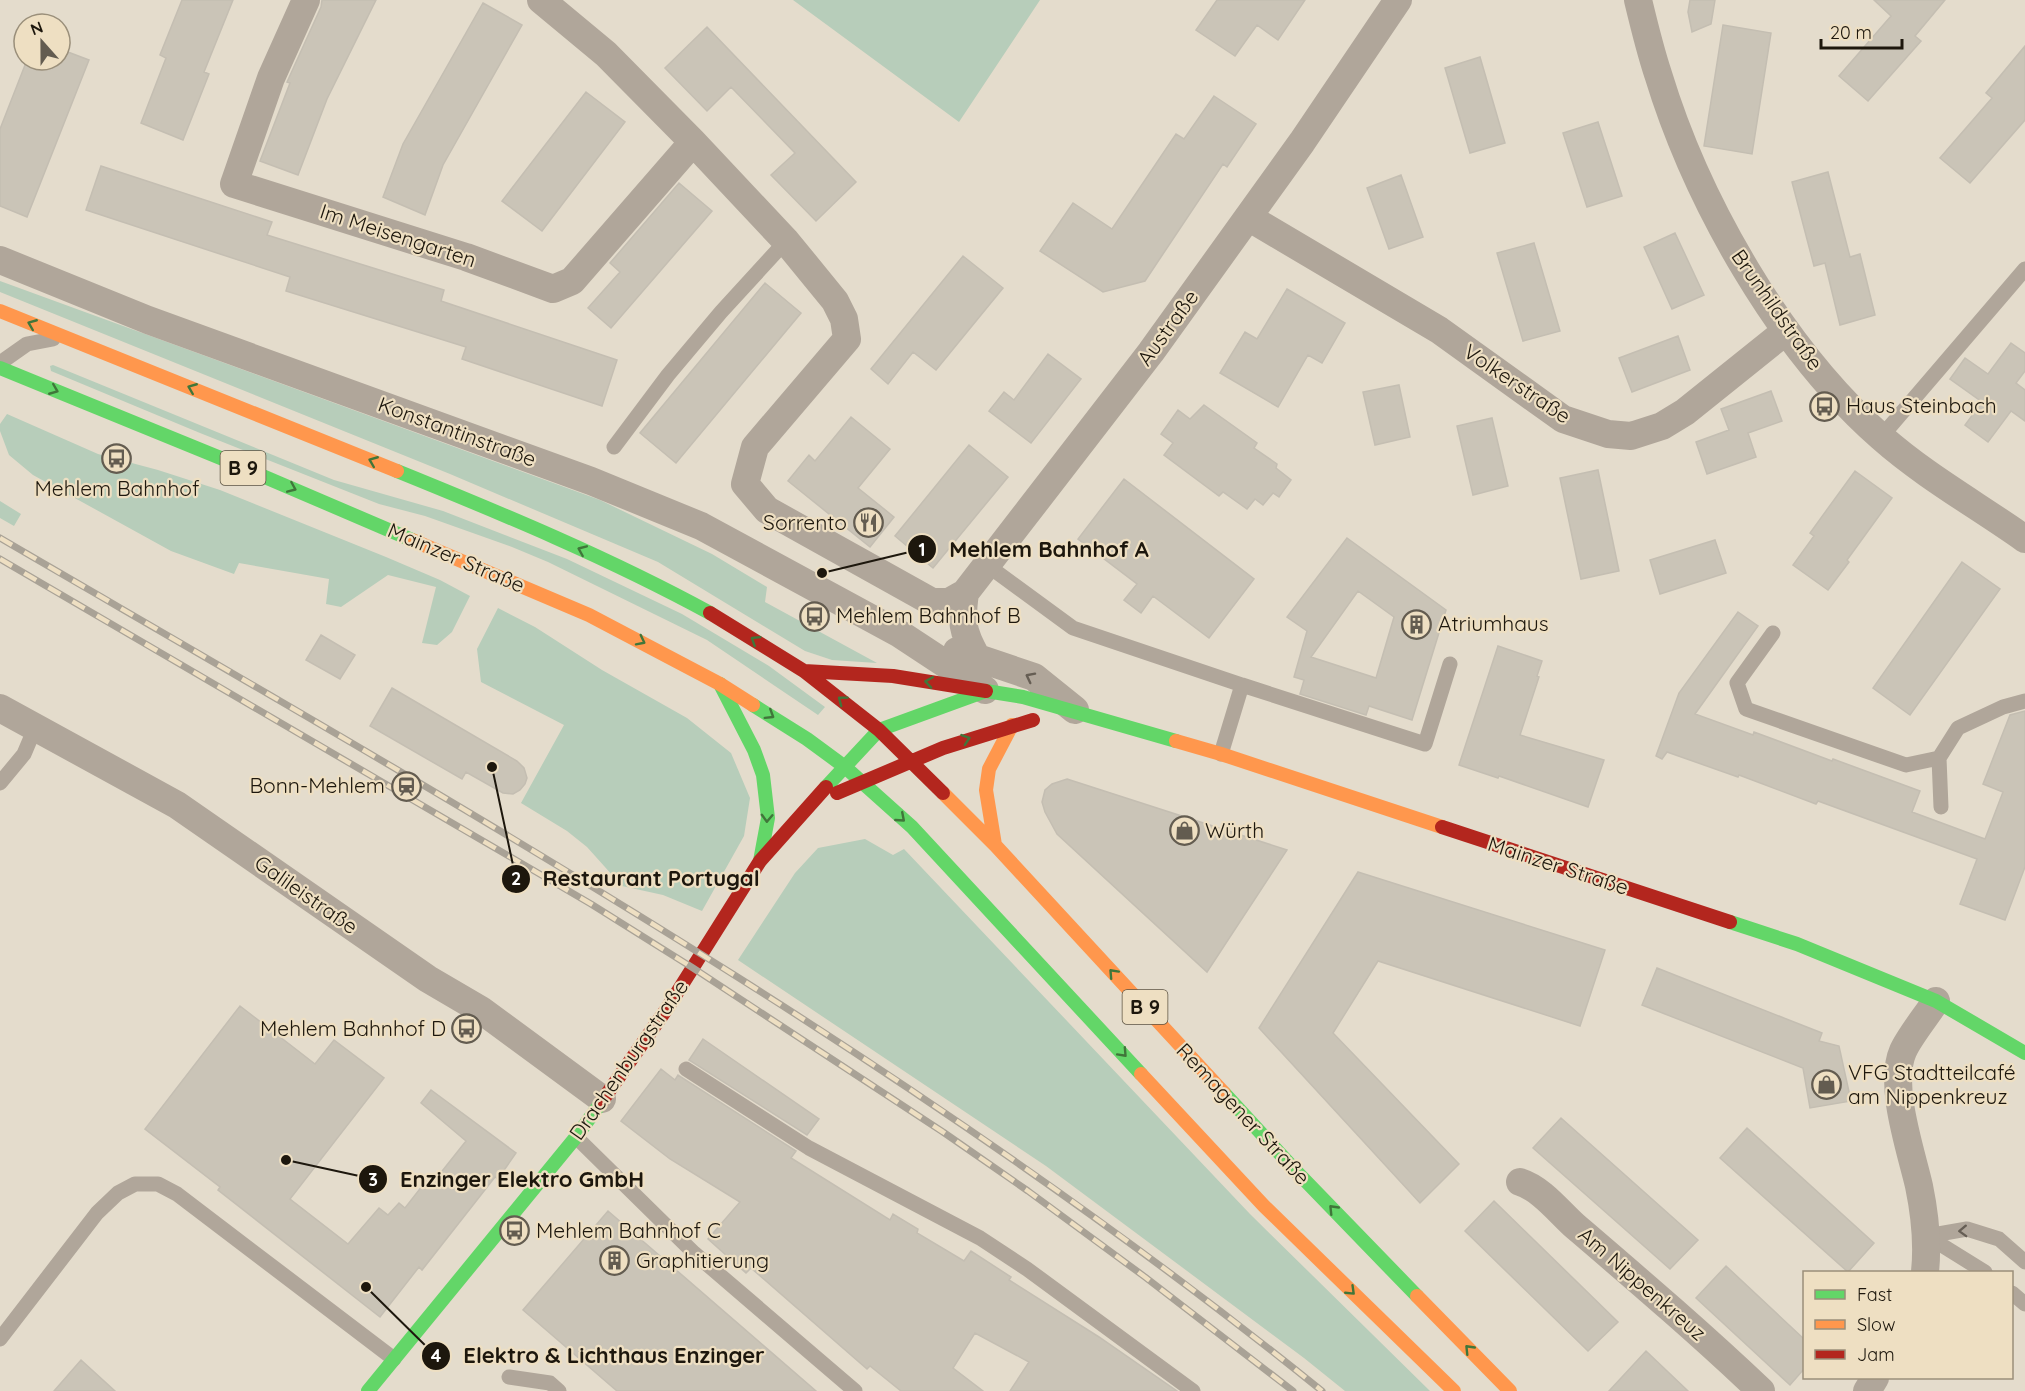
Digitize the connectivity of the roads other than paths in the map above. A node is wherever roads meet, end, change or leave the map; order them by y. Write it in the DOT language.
graph roads {
  1 [pos="306,0"];
  2 [pos="541,0"];
  3 [pos="1398,0"];
  4 [pos="1638,0"];
  5 [pos="693,142"];
  6 [pos="1248,218"];
  7 [pos="786,241"];
  8 [pos="0,260"];
  9 [pos="2025,269"];
  10 [pos="0,310"];
  11 [pos="1786,331"];
  12 [pos="64,337"];
  13 [pos="0,363"];
  14 [pos="0,368"];
  15 [pos="1881,437"];
  16 [pos="614,447"];
  17 [pos="2025,539"];
  18 [pos="987,565"];
  19 [pos="965,593"];
  20 [pos="1773,633"];
  21 [pos="900,634"];
  22 [pos="976,656"];
  23 [pos="1450,664"];
  24 [pos="804,671"];
  25 [pos="720,684"];
  26 [pos="1242,685"];
  27 [pos="986,691"];
  28 [pos="2025,701"];
  29 [pos="0,708"];
  30 [pos="1075,711"];
  31 [pos="1012,725"];
  32 [pos="35,728"];
  33 [pos="879,730"];
  34 [pos="1221,754"];
  35 [pos="1939,758"];
  36 [pos="911,760"];
  37 [pos="845,767"];
  38 [pos="0,783"];
  39 [pos="862,783"];
  40 [pos="810,804"];
  41 [pos="1941,807"];
  42 [pos="995,845"];
  43 [pos="760,861"];
  44 [pos="1936,1001"];
  45 [pos="2025,1053"];
  46 [pos="686,1069"];
  47 [pos="602,1099"];
  48 [pos="576,1137"];
  49 [pos="1520,1182"];
  50 [pos="1927,1236"];
  51 [pos="2025,1262"];
  52 [pos="1925,1271"];
  53 [pos="1983,1271"];
  54 [pos="2013,1294"];
  55 [pos="2025,1304"];
  56 [pos="0,1339"];
  57 [pos="394,1359"];
  58 [pos="509,1377"];
  59 [pos="368,1391"];
  60 [pos="559,1391"];
  61 [pos="855,1391"];
  62 [pos="1193,1391"];
  63 [pos="1454,1391"];
  64 [pos="1510,1391"];
  65 [pos="1761,1391"];
  1 -- 5 [label="street, Im Meisengarten"];
  2 -- 5 [label="street"];
  3 -- 6 [label="street, Austraße"];
  4 -- 11 [label="street, Brunhildstraße"];
  5 -- 7 [label="street"];
  6 -- 11 [label="street, Volkerstraße"];
  6 -- 18 [label="street, Austraße"];
  7 -- 16 [label="lane"];
  7 -- 19 [label="street"];
  8 -- 21 [label="street, Konstantinstraße"];
  9 -- 15 [label="lane"];
  12 -- 10 [label="main road, B 9, one-way"];
  11 -- 15 [label="street, Brunhildstraße"];
  12 -- 13 [label="lane"];
  24 -- 12 [label="main road, B 9, one-way"];
  14 -- 25 [label="main road, Mainzer Straße / B 9, one-way"];
  15 -- 17 [label="street, Brunhildstraße"];
  18 -- 19 [label="street, Austraße"];
  18 -- 26 [label="lane"];
  19 -- 22 [label="street"];
  20 -- 35 [label="lane"];
  21 -- 22 [label="street, Konstantinstraße"];
  21 -- 27 [label="street, Konstantinstraße"];
  30 -- 22 [label="street, Mainzer Straße, one-way"];
  23 -- 26 [label="lane"];
  27 -- 24 [label="main road, one-way"];
  33 -- 24 [label="main road, B 9, one-way"];
  25 -- 37 [label="main road, Mainzer Straße / B 9, one-way"];
  25 -- 43 [label="main road, one-way"];
  26 -- 34 [label="lane"];
  27 -- 30 [label="main road, Mainzer Straße"];
  27 -- 33 [label="main road, Mainzer Straße"];
  28 -- 35 [label="lane"];
  29 -- 32 [label="street, Galileistraße"];
  30 -- 31 [label="main road, Mainzer Straße"];
  30 -- 34 [label="main road, Mainzer Straße"];
  36 -- 31 [label="main road, Mainzer Straße, one-way"];
  31 -- 42 [label="main road"];
  32 -- 38 [label="lane"];
  32 -- 47 [label="street, Galileistraße"];
  33 -- 36 [label="main road, Remagener Straße / B 9"];
  33 -- 37 [label="main road, Mainzer Straße"];
  34 -- 44 [label="main road, Mainzer Straße"];
  35 -- 41 [label="lane"];
  36 -- 39 [label="main road, Mainzer Straße"];
  36 -- 42 [label="main road, Remagener Straße / B 9"];
  37 -- 39 [label="main road, B 9"];
  37 -- 40 [label="main road, Drachenburgstraße"];
  39 -- 40 [label="main road, Drachenburgstraße"];
  39 -- 63 [label="main road, B 9, one-way"];
  40 -- 43 [label="main road, Drachenburgstraße"];
  64 -- 42 [label="main road, Remagener Straße / B 9, one-way"];
  43 -- 47 [label="main road, Drachenburgstraße"];
  44 -- 45 [label="main road, Mainzer Straße"];
  44 -- 50 [label="street"];
  46 -- 62 [label="lane"];
  47 -- 48 [label="main road, Drachenburgstraße"];
  48 -- 57 [label="main road, Drachenburgstraße"];
  48 -- 61 [label="lane"];
  49 -- 65 [label="street, Am Nippenkreuz"];
  51 -- 50 [label="lane, one-way"];
  50 -- 52 [label="street"];
  50 -- 53 [label="lane"];
  54 -- 55 [label="lane"];
  56 -- 57 [label="lane"];
  57 -- 59 [label="main road, Drachenburgstraße"];
  58 -- 60 [label="lane"];
}
